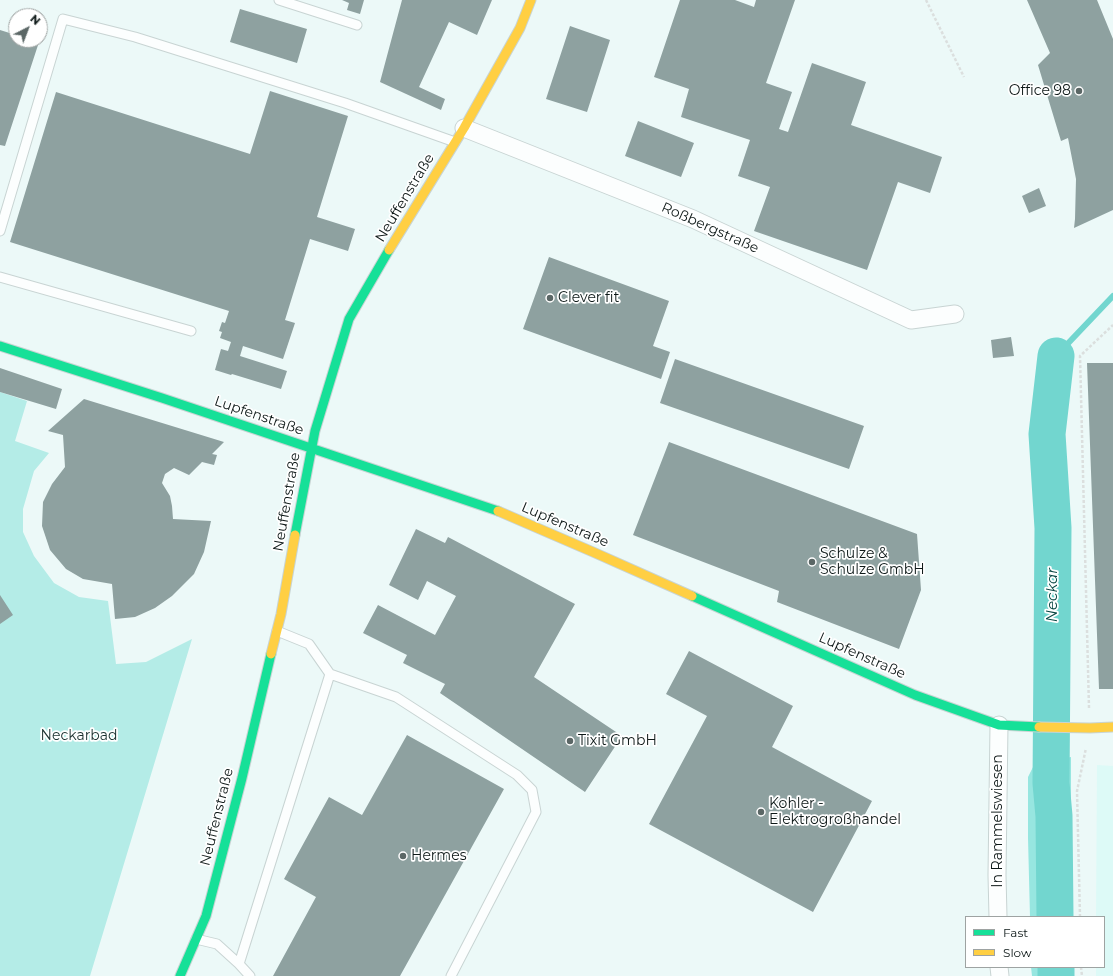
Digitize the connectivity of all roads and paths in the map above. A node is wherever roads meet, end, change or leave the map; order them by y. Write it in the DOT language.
graph roads {
  1 [pos="279,0"];
  2 [pos="531,0"];
  3 [pos="926,0"];
  4 [pos="357,25"];
  5 [pos="964,77"];
  6 [pos="464,128"];
  7 [pos="455,142"];
  8 [pos="0,231"];
  9 [pos="0,277"];
  10 [pos="955,314"];
  11 [pos="1113,325"];
  12 [pos="191,331"];
  13 [pos="0,346"];
  14 [pos="311,448"];
  15 [pos="277,631"];
  16 [pos="330,674"];
  17 [pos="999,725"];
  18 [pos="1113,727"];
  19 [pos="1090,728"];
  20 [pos="998,916"];
  21 [pos="1080,916"];
  22 [pos="196,939"];
  23 [pos="239,964"];
  24 [pos="180,976"];
  25 [pos="250,976"];
  26 [pos="451,976"];
  1 -- 4 [label="lane"];
  2 -- 6 [label="street, Neuffenstraße"];
  3 -- 5 [label="path"];
  6 -- 7 [label="street, Neuffenstraße"];
  6 -- 10 [label="street, Roßbergstraße"];
  7 -- 8 [label="lane"];
  7 -- 14 [label="street, Neuffenstraße"];
  9 -- 12 [label="lane"];
  11 -- 19 [label="path"];
  13 -- 14 [label="street, Lupfenstraße"];
  14 -- 15 [label="street, Neuffenstraße"];
  14 -- 17 [label="street, Lupfenstraße"];
  15 -- 16 [label="lane"];
  15 -- 22 [label="street, Neuffenstraße"];
  16 -- 23 [label="lane"];
  16 -- 26 [label="lane"];
  17 -- 19 [label="street, Lupfenstraße"];
  17 -- 20 [label="street, In Rammelswiesen"];
  18 -- 19 [label="street, Lupfenstraße"];
  19 -- 21 [label="path"];
  22 -- 23 [label="lane"];
  22 -- 24 [label="street, Neuffenstraße"];
  23 -- 25 [label="lane"];
}
